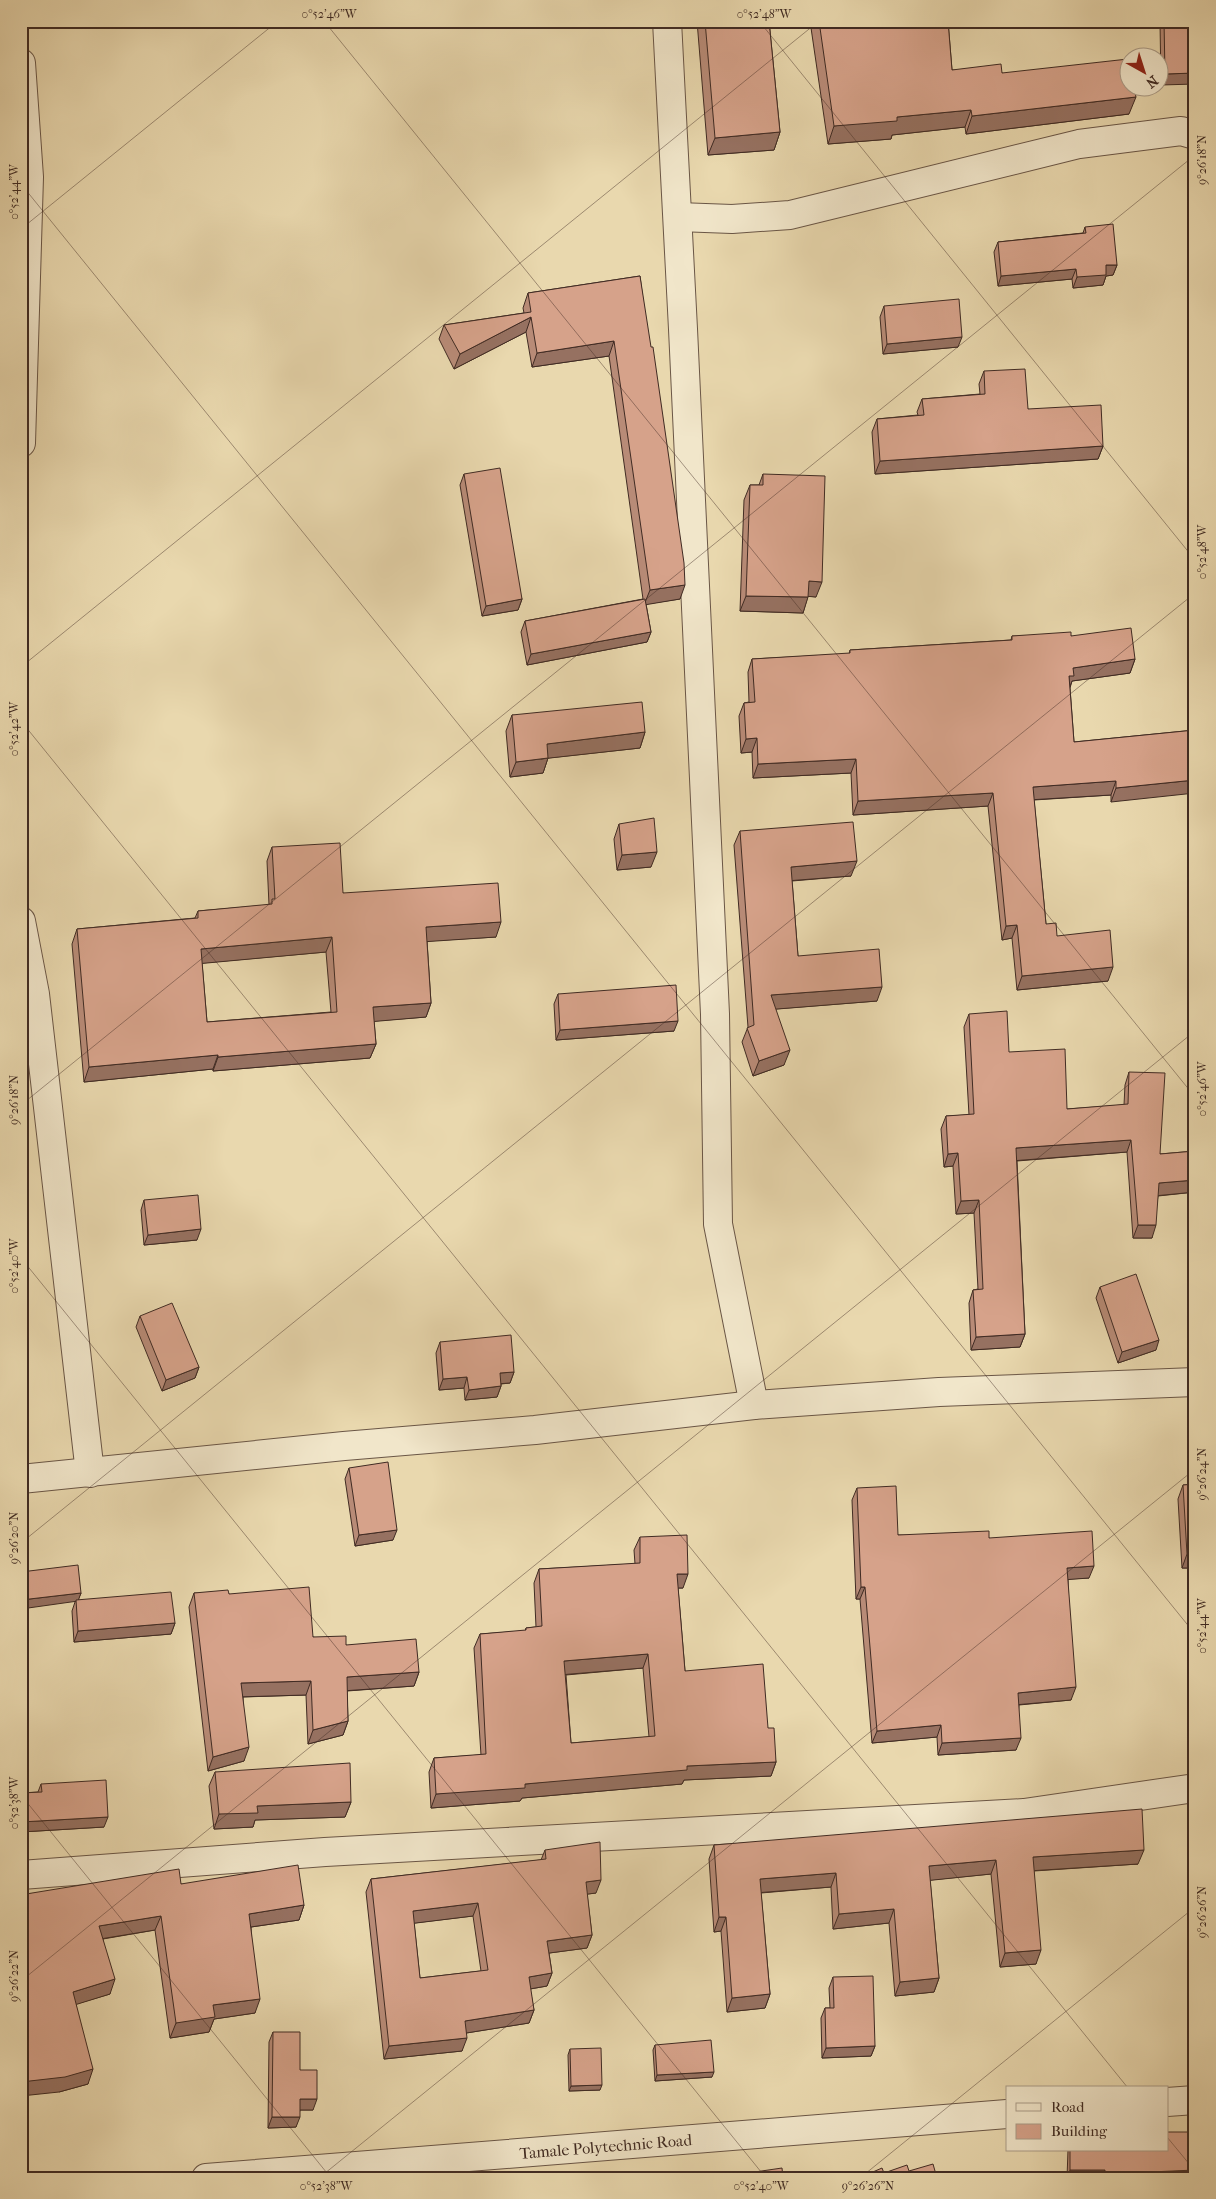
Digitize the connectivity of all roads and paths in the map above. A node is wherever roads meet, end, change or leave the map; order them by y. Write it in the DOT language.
graph roads {
  1 [pos="667,21"];
  2 [pos="21,63"];
  3 [pos="1195,135"];
  4 [pos="678,217"];
  5 [pos="21,443"];
  6 [pos="21,921"];
  7 [pos="1195,1382"];
  8 [pos="754,1406"];
  9 [pos="90,1473"];
  10 [pos="21,1479"];
  11 [pos="1195,1788"];
  12 [pos="21,1875"];
  13 [pos="1195,2100"];
  14 [pos="1168,2102"];
  15 [pos="1006,2114"];
  16 [pos="206,2178"];
  1 -- 4 [label="street"];
  2 -- 5 [label="street"];
  3 -- 4 [label="street"];
  4 -- 8 [label="street"];
  6 -- 9 [label="street"];
  7 -- 8 [label="street"];
  8 -- 9 [label="street"];
  9 -- 10 [label="street"];
  11 -- 12 [label="street"];
  13 -- 14 [label="street"];
  15 -- 16 [label="street, Tamale Polytechnic Road"];
}
